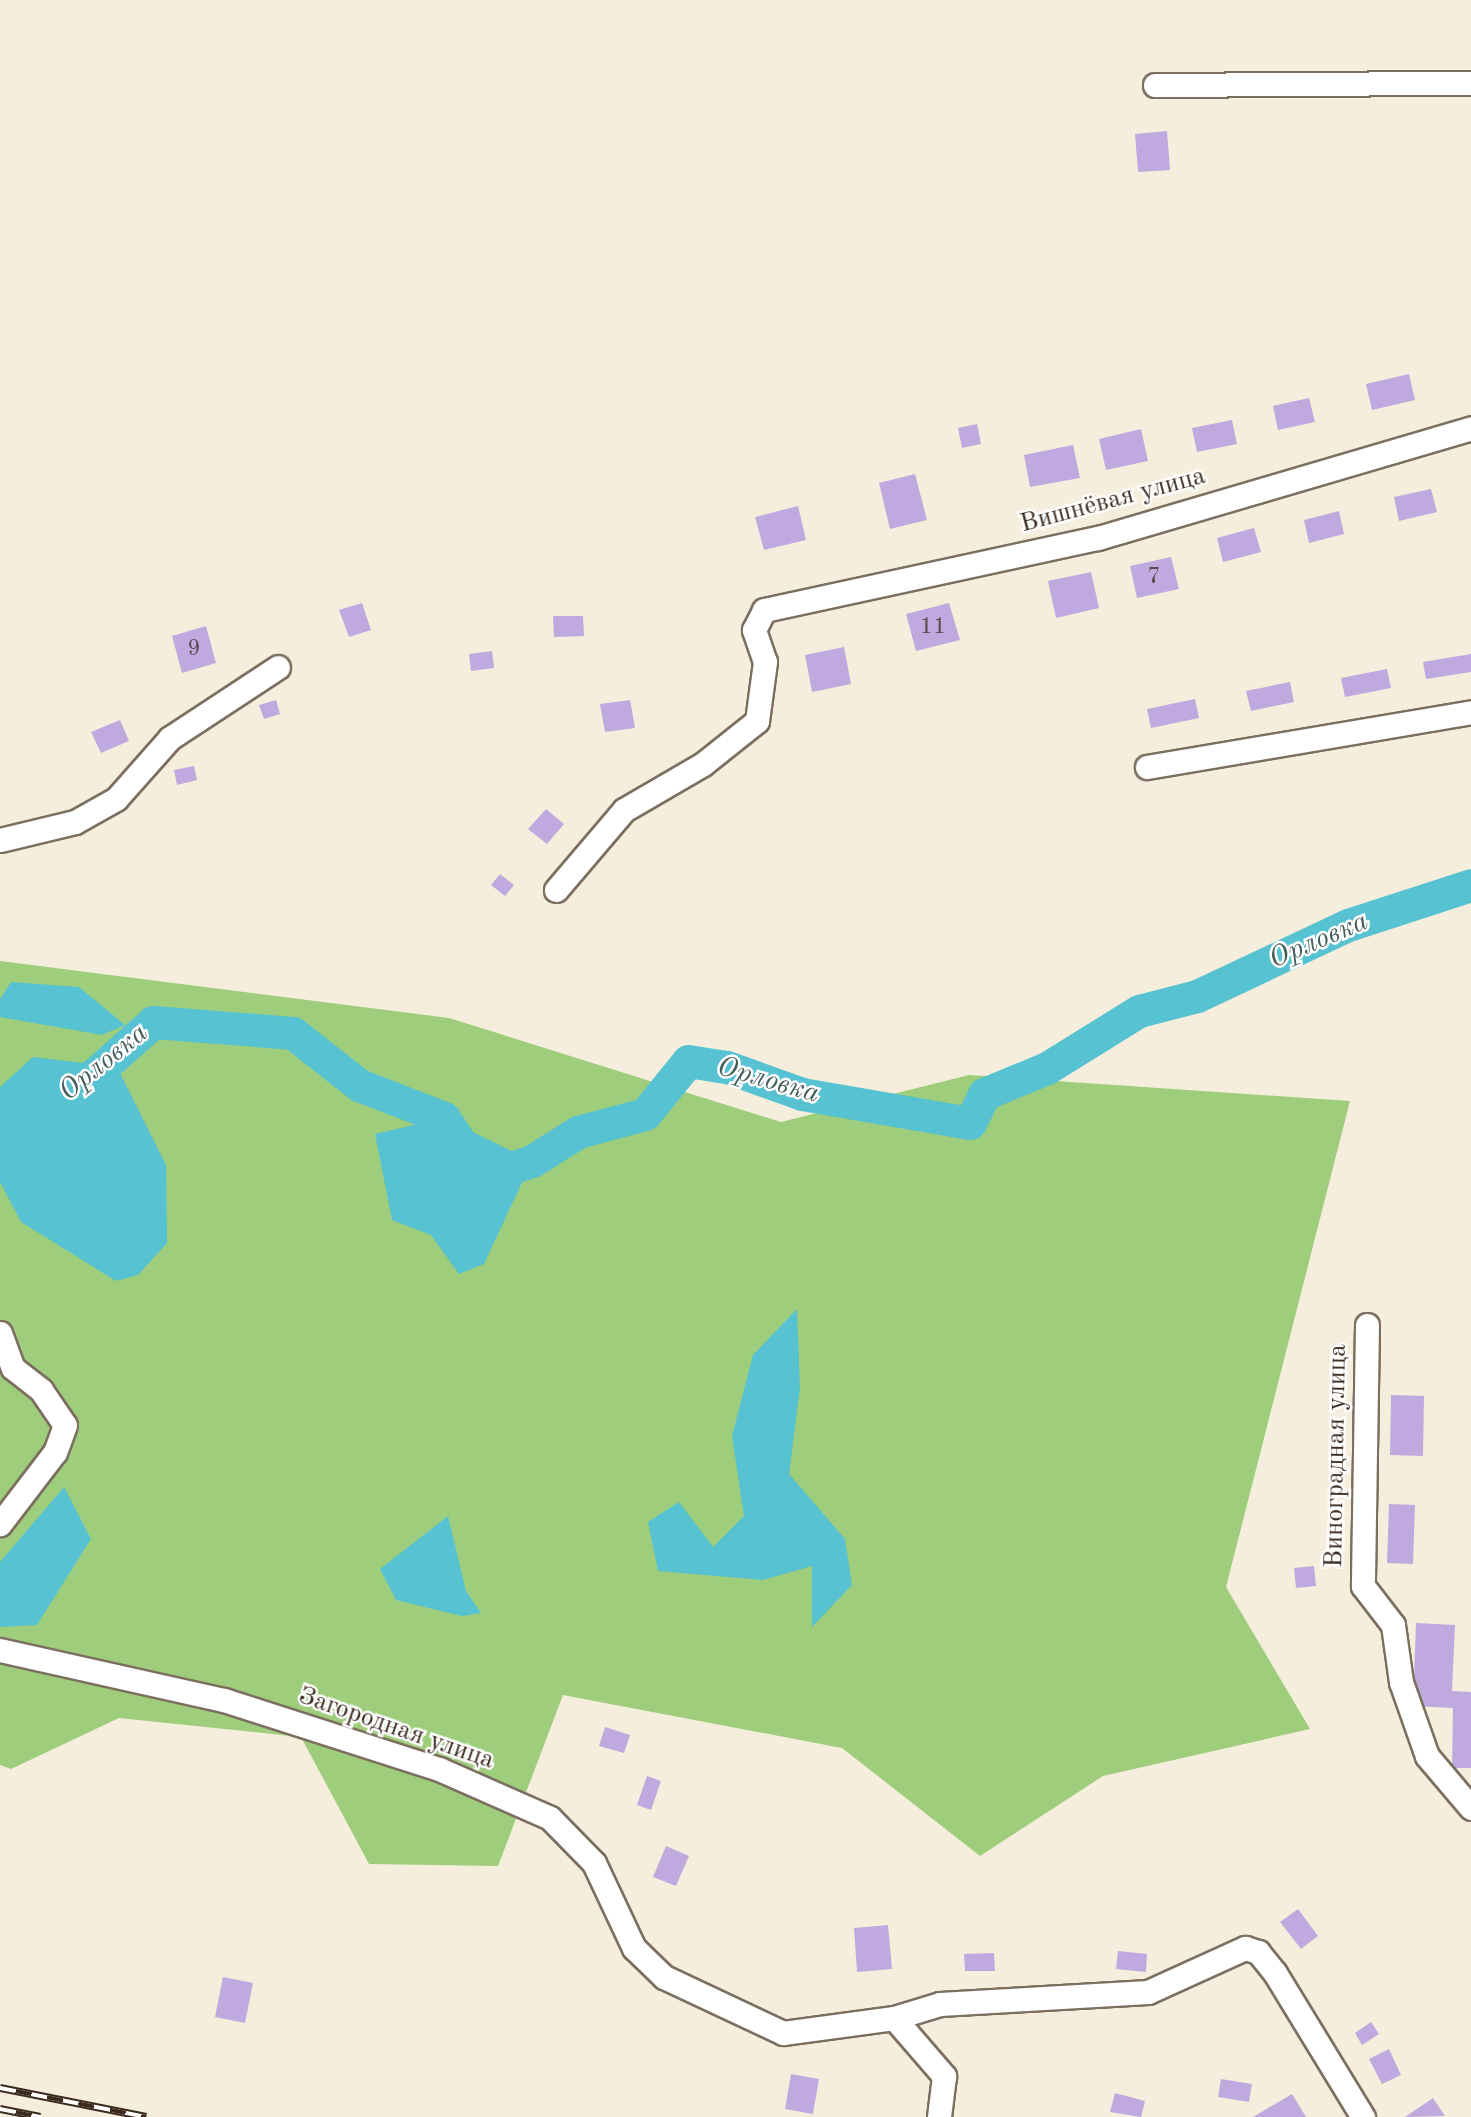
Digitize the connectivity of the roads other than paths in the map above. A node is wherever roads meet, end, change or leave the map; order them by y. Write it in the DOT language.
graph roads {
  1 [pos="1471,83"];
  2 [pos="1155,85"];
  3 [pos="1471,428"];
  4 [pos="278,667"];
  5 [pos="1471,712"];
  6 [pos="1147,767"];
  7 [pos="0,841"];
  8 [pos="556,890"];
  9 [pos="1367,1325"];
  10 [pos="0,1333"];
  11 [pos="0,1524"];
  12 [pos="0,1650"];
  13 [pos="1471,1808"];
  14 [pos="894,2018"];
  15 [pos="939,2117"];
  16 [pos="1363,2117"];
  1 -- 2 [label="street"];
  3 -- 8 [label="street, Вишнёвая улица"];
  4 -- 7 [label="street"];
  5 -- 6 [label="street"];
  9 -- 13 [label="street, Виноградная улица"];
  10 -- 11 [label="street"];
  12 -- 14 [label="street, Загородная улица"];
  14 -- 15 [label="street"];
  14 -- 16 [label="street, Загородная улица"];
}
